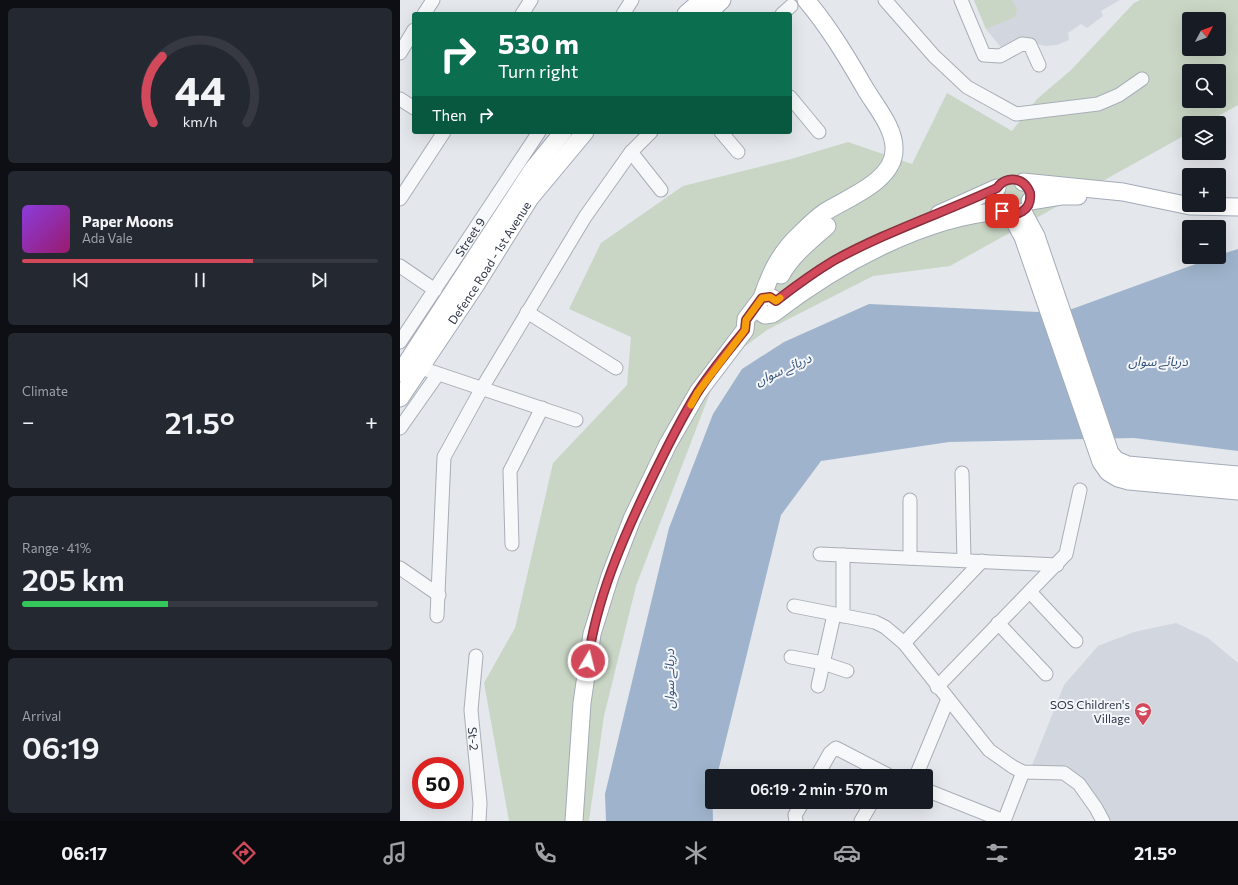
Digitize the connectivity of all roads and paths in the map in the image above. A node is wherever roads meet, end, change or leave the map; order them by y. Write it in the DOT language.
graph roads {
  1 [pos="433,0"];
  2 [pos="531,0"];
  3 [pos="632,0"];
  4 [pos="702,0"];
  5 [pos="722,0"];
  6 [pos="815,0"];
  7 [pos="885,0"];
  8 [pos="961,0"];
  9 [pos="793,7"];
  10 [pos="425,12"];
  11 [pos="523,12"];
  12 [pos="624,12"];
  13 [pos="688,12"];
  14 [pos="709,12"];
  15 [pos="412,33"];
  16 [pos="400,53"];
  17 [pos="1039,65"];
  18 [pos="1142,79"];
  19 [pos="400,99"];
  20 [pos="792,99"];
  21 [pos="412,107"];
  22 [pos="819,132"];
  23 [pos="443,134"];
  24 [pos="538,134"];
  25 [pos="561,134"];
  26 [pos="583,134"];
  27 [pos="649,134"];
  28 [pos="723,134"];
  29 [pos="631,152"];
  30 [pos="738,152"];
  31 [pos="1023,182"];
  32 [pos="997,188"];
  33 [pos="661,190"];
  34 [pos="400,199"];
  35 [pos="1238,207"];
  36 [pos="1017,210"];
  37 [pos="1238,217"];
  38 [pos="400,266"];
  39 [pos="435,290"];
  40 [pos="769,305"];
  41 [pos="527,312"];
  42 [pos="444,319"];
  43 [pos="400,342"];
  44 [pos="421,368"];
  45 [pos="616,368"];
  46 [pos="400,373"];
  47 [pos="438,374"];
  48 [pos="482,388"];
  49 [pos="400,398"];
  50 [pos="542,408"];
  51 [pos="576,420"];
  52 [pos="400,428"];
  53 [pos="1105,457"];
  54 [pos="962,474"];
  55 [pos="1238,475"];
  56 [pos="1080,490"];
  57 [pos="1238,491"];
  58 [pos="910,500"];
  59 [pos="512,544"];
  60 [pos="820,554"];
  61 [pos="843,555"];
  62 [pos="910,558"];
  63 [pos="964,560"];
  64 [pos="982,561"];
  65 [pos="1057,565"];
  66 [pos="400,568"];
  67 [pos="1030,592"];
  68 [pos="439,595"];
  69 [pos="794,606"];
  70 [pos="437,616"];
  71 [pos="838,616"];
  72 [pos="998,623"];
  73 [pos="1076,641"];
  74 [pos="904,643"];
  75 [pos="476,656"];
  76 [pos="791,657"];
  77 [pos="823,663"];
  78 [pos="847,671"];
  79 [pos="1046,674"];
  80 [pos="818,686"];
  81 [pos="938,687"];
  82 [pos="948,699"];
  83 [pos="821,769"];
  84 [pos="876,769"];
  85 [pos="919,769"];
  86 [pos="1023,772"];
  87 [pos="933,793"];
  88 [pos="799,809"];
  89 [pos="868,809"];
  90 [pos="479,821"];
  91 [pos="574,821"];
  92 [pos="796,821"];
  93 [pos="861,821"];
  94 [pos="1004,821"];
  95 [pos="1103,821"];
  1 -- 10 [label="street"];
  2 -- 11 [label="street"];
  3 -- 12 [label="street"];
  4 -- 13 [label="main road"];
  5 -- 14 [label="main road"];
  6 -- 40 [label="main road"];
  7 -- 18 [label="street"];
  8 -- 17 [label="street"];
  9 -- 40 [label="main road"];
  15 -- 16 [label="street"];
  19 -- 21 [label="street"];
  20 -- 22 [label="street"];
  23 -- 34 [label="street"];
  24 -- 39 [label="street, Street 9"];
  25 -- 42 [label="main road"];
  26 -- 42 [label="main road, Defence Road - 1st Avenue"];
  27 -- 29 [label="street"];
  28 -- 30 [label="street"];
  29 -- 33 [label="street"];
  29 -- 41 [label="street"];
  31 -- 32 [label="main road"];
  31 -- 35 [label="main road"];
  31 -- 36 [label="main road"];
  32 -- 36 [label="main road"];
  32 -- 40 [label="main road"];
  36 -- 37 [label="main road"];
  36 -- 40 [label="main road"];
  36 -- 53 [label="main road"];
  38 -- 39 [label="street"];
  39 -- 43 [label="street, Street 9"];
  40 -- 91 [label="main road"];
  41 -- 45 [label="street"];
  41 -- 48 [label="street"];
  42 -- 44 [label="main road, Defence Road - 1st Avenue"];
  42 -- 46 [label="main road"];
  44 -- 47 [label="street"];
  44 -- 49 [label="main road, Defence Road - 1st Avenue"];
  47 -- 48 [label="street"];
  47 -- 52 [label="street"];
  48 -- 50 [label="street"];
  48 -- 68 [label="street"];
  50 -- 51 [label="street"];
  50 -- 59 [label="street"];
  53 -- 55 [label="main road"];
  53 -- 57 [label="main road"];
  54 -- 63 [label="street"];
  56 -- 65 [label="street"];
  58 -- 62 [label="street"];
  60 -- 61 [label="street"];
  61 -- 62 [label="street"];
  61 -- 71 [label="street"];
  62 -- 63 [label="street"];
  63 -- 64 [label="street"];
  64 -- 65 [label="street"];
  64 -- 74 [label="street"];
  65 -- 67 [label="street"];
  66 -- 68 [label="street"];
  67 -- 72 [label="street"];
  67 -- 73 [label="street"];
  68 -- 70 [label="street"];
  69 -- 71 [label="street"];
  71 -- 74 [label="street"];
  71 -- 77 [label="street"];
  72 -- 79 [label="street"];
  72 -- 81 [label="street"];
  74 -- 81 [label="street"];
  75 -- 90 [label="street, St-2"];
  76 -- 77 [label="street"];
  77 -- 78 [label="street"];
  77 -- 80 [label="street"];
  81 -- 82 [label="street"];
  82 -- 85 [label="street"];
  82 -- 86 [label="street"];
  83 -- 84 [label="street"];
  86 -- 94 [label="street"];
  86 -- 95 [label="street"];
  87 -- 94 [label="street"];
  88 -- 92 [label="street"];
  89 -- 93 [label="street"];
}
